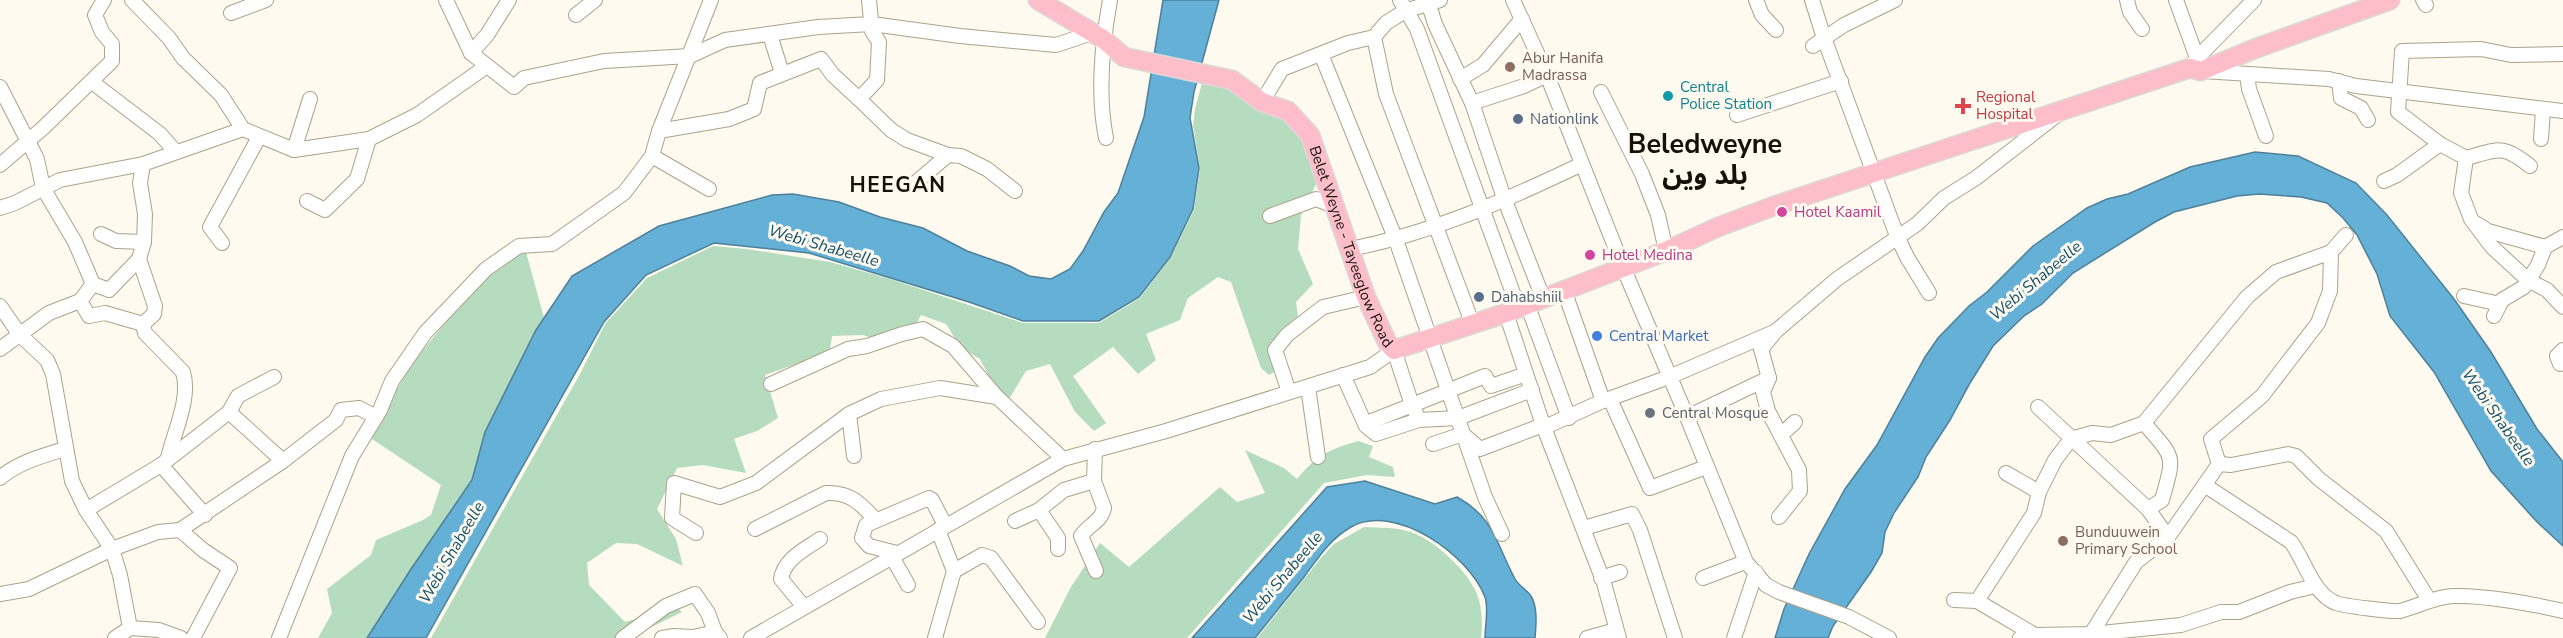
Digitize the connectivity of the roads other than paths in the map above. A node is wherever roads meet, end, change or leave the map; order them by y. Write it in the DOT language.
graph roads {
  1 [pos="104,0"];
  2 [pos="132,0"];
  3 [pos="266,0"];
  4 [pos="446,0"];
  5 [pos="509,0"];
  6 [pos="595,0"];
  7 [pos="710,0"];
  8 [pos="869,0"];
  9 [pos="1038,0"];
  10 [pos="1110,0"];
  11 [pos="1513,0"];
  12 [pos="1756,0"];
  13 [pos="1812,0"];
  14 [pos="1895,0"];
  15 [pos="2127,0"];
  16 [pos="2176,0"];
  17 [pos="2254,0"];
  18 [pos="2390,0"];
  19 [pos="1434,3"];
  20 [pos="1403,5"];
  21 [pos="231,13"];
  22 [pos="576,15"];
  23 [pos="1522,20"];
  24 [pos="872,24"];
  25 [pos="2142,29"];
  26 [pos="1776,30"];
  27 [pos="770,34"];
  28 [pos="1097,36"];
  29 [pos="1374,37"];
  30 [pos="1818,42"];
  31 [pos="471,53"];
  32 [pos="1321,54"];
  33 [pos="2563,54"];
  34 [pos="690,56"];
  35 [pos="487,66"];
  36 [pos="2196,66"];
  37 [pos="782,73"];
  38 [pos="2247,74"];
  39 [pos="1547,75"];
  40 [pos="1460,79"];
  41 [pos="1841,81"];
  42 [pos="2339,81"];
  43 [pos="92,82"];
  44 [pos="0,87"];
  45 [pos="2400,90"];
  46 [pos="1601,92"];
  47 [pos="310,99"];
  48 [pos="859,99"];
  49 [pos="1262,102"];
  50 [pos="1472,103"];
  51 [pos="2543,110"];
  52 [pos="2061,111"];
  53 [pos="2563,111"];
  54 [pos="1737,115"];
  55 [pos="2368,120"];
  56 [pos="243,129"];
  57 [pos="659,131"];
  58 [pos="2265,136"];
  59 [pos="259,137"];
  60 [pos="1106,138"];
  61 [pos="369,139"];
  62 [pos="2541,139"];
  63 [pos="27,142"];
  64 [pos="2440,144"];
  65 [pos="294,150"];
  66 [pos="175,151"];
  67 [pos="948,155"];
  68 [pos="652,156"];
  69 [pos="2466,158"];
  70 [pos="143,164"];
  71 [pos="1582,164"];
  72 [pos="0,165"];
  73 [pos="2530,166"];
  74 [pos="1874,175"];
  75 [pos="2384,181"];
  76 [pos="913,185"];
  77 [pos="43,188"];
  78 [pos="709,189"];
  79 [pos="1015,191"];
  80 [pos="1504,198"];
  81 [pos="307,201"];
  82 [pos="1334,206"];
  83 [pos="0,208"];
  84 [pos="1482,208"];
  85 [pos="1270,216"];
  86 [pos="2471,219"];
  87 [pos="1437,227"];
  88 [pos="101,234"];
  89 [pos="2346,235"];
  90 [pos="1897,236"];
  91 [pos="2563,237"];
  92 [pos="1396,240"];
  93 [pos="144,242"];
  94 [pos="222,243"];
  95 [pos="2545,247"];
  96 [pos="1350,249"];
  97 [pos="1666,251"];
  98 [pos="2331,252"];
  99 [pos="139,259"];
  100 [pos="1623,267"];
  101 [pos="2528,280"];
  102 [pos="93,284"];
  103 [pos="1564,290"];
  104 [pos="1929,293"];
  105 [pos="2464,296"];
  106 [pos="1366,297"];
  107 [pos="80,301"];
  108 [pos="0,306"];
  109 [pos="1523,306"];
  110 [pos="2563,307"];
  111 [pos="143,324"];
  112 [pos="1473,325"];
  113 [pos="1776,331"];
  114 [pos="20,335"];
  115 [pos="1430,338"];
  116 [pos="0,349"];
  117 [pos="1394,350"];
  118 [pos="1526,374"];
  119 [pos="1343,375"];
  120 [pos="274,377"];
  121 [pos="1669,377"];
  122 [pos="1769,378"];
  123 [pos="771,384"];
  124 [pos="1308,387"];
  125 [pos="1532,390"];
  126 [pos="1448,391"];
  127 [pos="1289,393"];
  128 [pos="998,397"];
  129 [pos="1606,400"];
  130 [pos="1412,405"];
  131 [pos="2038,407"];
  132 [pos="229,412"];
  133 [pos="849,414"];
  134 [pos="376,417"];
  135 [pos="1687,417"];
  136 [pos="1458,418"];
  137 [pos="1569,418"];
  138 [pos="1419,420"];
  139 [pos="1795,422"];
  140 [pos="1366,423"];
  141 [pos="2144,423"];
  142 [pos="1544,426"];
  143 [pos="1463,434"];
  144 [pos="1782,434"];
  145 [pos="2071,438"];
  146 [pos="1433,444"];
  147 [pos="65,449"];
  148 [pos="1095,449"];
  149 [pos="855,456"];
  150 [pos="1318,458"];
  151 [pos="1063,459"];
  152 [pos="284,461"];
  153 [pos="165,462"];
  154 [pos="2219,464"];
  155 [pos="1706,467"];
  156 [pos="2006,473"];
  157 [pos="0,478"];
  158 [pos="1094,481"];
  159 [pos="2206,486"];
  160 [pos="2039,492"];
  161 [pos="2148,509"];
  162 [pos="87,510"];
  163 [pos="1039,510"];
  164 [pos="205,515"];
  165 [pos="1779,518"];
  166 [pos="875,519"];
  167 [pos="1015,521"];
  168 [pos="942,527"];
  169 [pos="1584,528"];
  170 [pos="755,529"];
  171 [pos="180,530"];
  172 [pos="696,533"];
  173 [pos="1502,534"];
  174 [pos="2168,537"];
  175 [pos="820,539"];
  176 [pos="112,549"];
  177 [pos="1058,549"];
  178 [pos="895,555"];
  179 [pos="1745,562"];
  180 [pos="1096,570"];
  181 [pos="954,571"];
  182 [pos="1620,572"];
  183 [pos="1756,572"];
  184 [pos="1601,578"];
  185 [pos="1703,578"];
  186 [pos="908,585"];
  187 [pos="2315,586"];
  188 [pos="0,594"];
  189 [pos="1954,600"];
  190 [pos="2429,600"];
  191 [pos="1977,601"];
  192 [pos="804,607"];
  193 [pos="2563,611"];
  194 [pos="1038,622"];
  195 [pos="2181,625"];
  196 [pos="130,628"];
  197 [pos="1617,634"];
  198 [pos="2091,634"];
  199 [pos="717,635"];
  200 [pos="1886,635"];
  201 [pos="2035,635"];
  202 [pos="115,638"];
  203 [pos="181,638"];
  204 [pos="193,638"];
  205 [pos="279,638"];
  206 [pos="623,638"];
  207 [pos="662,638"];
  208 [pos="751,638"];
  209 [pos="935,638"];
  210 [pos="1587,638"];
  211 [pos="1675,638"];
  212 [pos="1734,638"];
  213 [pos="2020,638"];
  214 [pos="2169,638"];
  1 -- 43 [label="street"];
  2 -- 56 [label="street"];
  3 -- 21 [label="street"];
  4 -- 31 [label="street"];
  5 -- 31 [label="street"];
  6 -- 22 [label="street"];
  7 -- 34 [label="street"];
  8 -- 24 [label="street"];
  9 -- 28 [label="main road"];
  10 -- 28 [label="street"];
  11 -- 23 [label="street"];
  12 -- 26 [label="street"];
  13 -- 30 [label="street"];
  14 -- 30 [label="street"];
  15 -- 25 [label="street"];
  16 -- 36 [label="street"];
  17 -- 36 [label="street"];
  18 -- 36 [label="main road, Belet Weyne - Tayeeglow Road"];
  19 -- 20 [label="street"];
  19 -- 40 [label="street"];
  20 -- 29 [label="street"];
  20 -- 84 [label="street"];
  23 -- 39 [label="street"];
  23 -- 40 [label="street"];
  24 -- 27 [label="street"];
  24 -- 28 [label="street"];
  24 -- 48 [label="street"];
  27 -- 34 [label="street"];
  27 -- 37 [label="street"];
  28 -- 49 [label="main road, Belet Weyne - Tayeeglow Road"];
  28 -- 60 [label="street"];
  29 -- 32 [label="street"];
  29 -- 87 [label="street"];
  30 -- 41 [label="street"];
  31 -- 35 [label="street"];
  32 -- 49 [label="street"];
  32 -- 92 [label="street"];
  33 -- 45 [label="street"];
  34 -- 35 [label="street"];
  34 -- 57 [label="street"];
  35 -- 61 [label="street"];
  36 -- 38 [label="street"];
  36 -- 52 [label="main road, Belet Weyne - Tayeeglow Road"];
  37 -- 48 [label="street"];
  37 -- 57 [label="street"];
  38 -- 42 [label="street"];
  38 -- 58 [label="street"];
  39 -- 50 [label="street"];
  39 -- 71 [label="street"];
  40 -- 50 [label="street"];
  41 -- 54 [label="street"];
  41 -- 74 [label="street"];
  42 -- 45 [label="street"];
  42 -- 55 [label="street"];
  43 -- 63 [label="street"];
  43 -- 66 [label="street"];
  44 -- 63 [label="street"];
  45 -- 51 [label="street"];
  45 -- 64 [label="street"];
  46 -- 97 [label="street"];
  47 -- 65 [label="street"];
  48 -- 67 [label="street"];
  49 -- 82 [label="main road, Belet Weyne - Tayeeglow Road"];
  50 -- 80 [label="street"];
  51 -- 53 [label="street"];
  51 -- 62 [label="street"];
  52 -- 74 [label="main road, Belet Weyne - Tayeeglow Road"];
  52 -- 90 [label="street"];
  56 -- 59 [label="street"];
  56 -- 66 [label="street"];
  57 -- 68 [label="street"];
  59 -- 65 [label="street"];
  59 -- 94 [label="street"];
  61 -- 65 [label="street"];
  61 -- 81 [label="street"];
  63 -- 72 [label="street"];
  63 -- 77 [label="street"];
  64 -- 69 [label="street"];
  64 -- 75 [label="street"];
  66 -- 70 [label="street"];
  67 -- 76 [label="street"];
  67 -- 79 [label="street"];
  68 -- 78 [label="street"];
  68 -- 134 [label="street"];
  69 -- 73 [label="street"];
  69 -- 86 [label="street"];
  70 -- 77 [label="street"];
  70 -- 93 [label="street"];
  71 -- 80 [label="street"];
  71 -- 100 [label="street"];
  74 -- 90 [label="street"];
  74 -- 97 [label="main road, Belet Weyne - Tayeeglow Road"];
  77 -- 83 [label="street"];
  77 -- 102 [label="street"];
  80 -- 84 [label="street"];
  80 -- 109 [label="street"];
  82 -- 85 [label="street"];
  82 -- 96 [label="main road, Belet Weyne - Tayeeglow Road"];
  84 -- 87 [label="street"];
  84 -- 109 [label="street"];
  86 -- 95 [label="street"];
  86 -- 101 [label="street"];
  87 -- 92 [label="street"];
  87 -- 112 [label="street"];
  88 -- 93 [label="street"];
  89 -- 98 [label="street"];
  90 -- 104 [label="street"];
  90 -- 113 [label="street"];
  91 -- 95 [label="street"];
  92 -- 96 [label="street"];
  92 -- 115 [label="street"];
  93 -- 99 [label="street"];
  95 -- 101 [label="street"];
  96 -- 106 [label="main road, Belet Weyne - Tayeeglow Road"];
  97 -- 100 [label="main road, Belet Weyne - Tayeeglow Road"];
  98 -- 141 [label="street"];
  98 -- 154 [label="street"];
  99 -- 102 [label="street"];
  99 -- 111 [label="street"];
  100 -- 103 [label="main road, Belet Weyne - Tayeeglow Road"];
  100 -- 121 [label="street"];
  101 -- 105 [label="street"];
  101 -- 110 [label="street"];
  102 -- 107 [label="street"];
  103 -- 109 [label="main road, Belet Weyne - Tayeeglow Road"];
  103 -- 129 [label="street"];
  106 -- 117 [label="main road, Belet Weyne - Tayeeglow Road"];
  106 -- 127 [label="street"];
  107 -- 111 [label="street"];
  107 -- 114 [label="street"];
  108 -- 114 [label="street"];
  109 -- 112 [label="main road, Belet Weyne - Tayeeglow Road"];
  109 -- 118 [label="street"];
  109 -- 137 [label="street"];
  111 -- 153 [label="street"];
  112 -- 115 [label="main road, Belet Weyne - Tayeeglow Road"];
  113 -- 121 [label="street"];
  113 -- 122 [label="street"];
  114 -- 116 [label="street"];
  114 -- 147 [label="street"];
  115 -- 117 [label="main road, Belet Weyne - Tayeeglow Road"];
  115 -- 126 [label="street"];
  117 -- 119 [label="street"];
  117 -- 130 [label="street"];
  118 -- 125 [label="street"];
  118 -- 126 [label="street"];
  119 -- 124 [label="street"];
  119 -- 140 [label="street"];
  120 -- 132 [label="street"];
  121 -- 129 [label="street"];
  121 -- 135 [label="street"];
  122 -- 135 [label="street"];
  122 -- 144 [label="street"];
  123 -- 128 [label="street"];
  124 -- 127 [label="street"];
  124 -- 150 [label="street"];
  125 -- 136 [label="street"];
  125 -- 142 [label="street"];
  126 -- 130 [label="street"];
  126 -- 136 [label="street"];
  127 -- 148 [label="street"];
  128 -- 133 [label="street"];
  128 -- 151 [label="street"];
  129 -- 137 [label="street"];
  129 -- 155 [label="street"];
  130 -- 138 [label="street"];
  130 -- 140 [label="street"];
  131 -- 145 [label="street"];
  132 -- 152 [label="street"];
  132 -- 153 [label="street"];
  133 -- 149 [label="street"];
  133 -- 172 [label="street"];
  134 -- 152 [label="street"];
  134 -- 205 [label="street"];
  135 -- 155 [label="street"];
  136 -- 138 [label="street"];
  136 -- 143 [label="street"];
  137 -- 142 [label="street"];
  138 -- 140 [label="street"];
  139 -- 144 [label="street"];
  141 -- 145 [label="street"];
  141 -- 161 [label="street"];
  142 -- 143 [label="street"];
  142 -- 169 [label="street"];
  143 -- 146 [label="street"];
  143 -- 173 [label="street"];
  144 -- 165 [label="street"];
  145 -- 160 [label="street"];
  145 -- 161 [label="street"];
  147 -- 157 [label="street"];
  147 -- 162 [label="street"];
  148 -- 151 [label="street"];
  148 -- 158 [label="street"];
  151 -- 168 [label="street"];
  152 -- 164 [label="street"];
  153 -- 162 [label="street"];
  153 -- 164 [label="street"];
  154 -- 159 [label="street"];
  154 -- 190 [label="street"];
  155 -- 179 [label="street"];
  156 -- 160 [label="street"];
  158 -- 163 [label="street"];
  158 -- 180 [label="street"];
  159 -- 174 [label="street"];
  159 -- 187 [label="street"];
  160 -- 191 [label="street"];
  161 -- 174 [label="street"];
  162 -- 176 [label="street"];
  163 -- 167 [label="street"];
  163 -- 177 [label="street"];
  164 -- 171 [label="street"];
  166 -- 168 [label="street"];
  166 -- 170 [label="street"];
  166 -- 178 [label="street"];
  168 -- 178 [label="street"];
  168 -- 181 [label="street"];
  169 -- 184 [label="street"];
  169 -- 211 [label="street"];
  171 -- 176 [label="street"];
  171 -- 204 [label="street"];
  174 -- 198 [label="street"];
  175 -- 192 [label="street"];
  176 -- 188 [label="street"];
  176 -- 196 [label="street"];
  178 -- 186 [label="street"];
  178 -- 192 [label="street"];
  179 -- 183 [label="street"];
  179 -- 185 [label="street"];
  181 -- 194 [label="street"];
  181 -- 209 [label="street"];
  182 -- 184 [label="street"];
  183 -- 200 [label="street"];
  183 -- 212 [label="street"];
  184 -- 197 [label="street"];
  187 -- 190 [label="street"];
  187 -- 195 [label="street"];
  189 -- 191 [label="street"];
  190 -- 193 [label="street"];
  191 -- 201 [label="street"];
  192 -- 208 [label="street"];
  195 -- 198 [label="street"];
  195 -- 214 [label="street"];
  196 -- 202 [label="street"];
  196 -- 203 [label="street"];
  197 -- 210 [label="street"];
  198 -- 201 [label="street"];
  199 -- 206 [label="street"];
  199 -- 207 [label="street"];
  201 -- 213 [label="street"];
}
